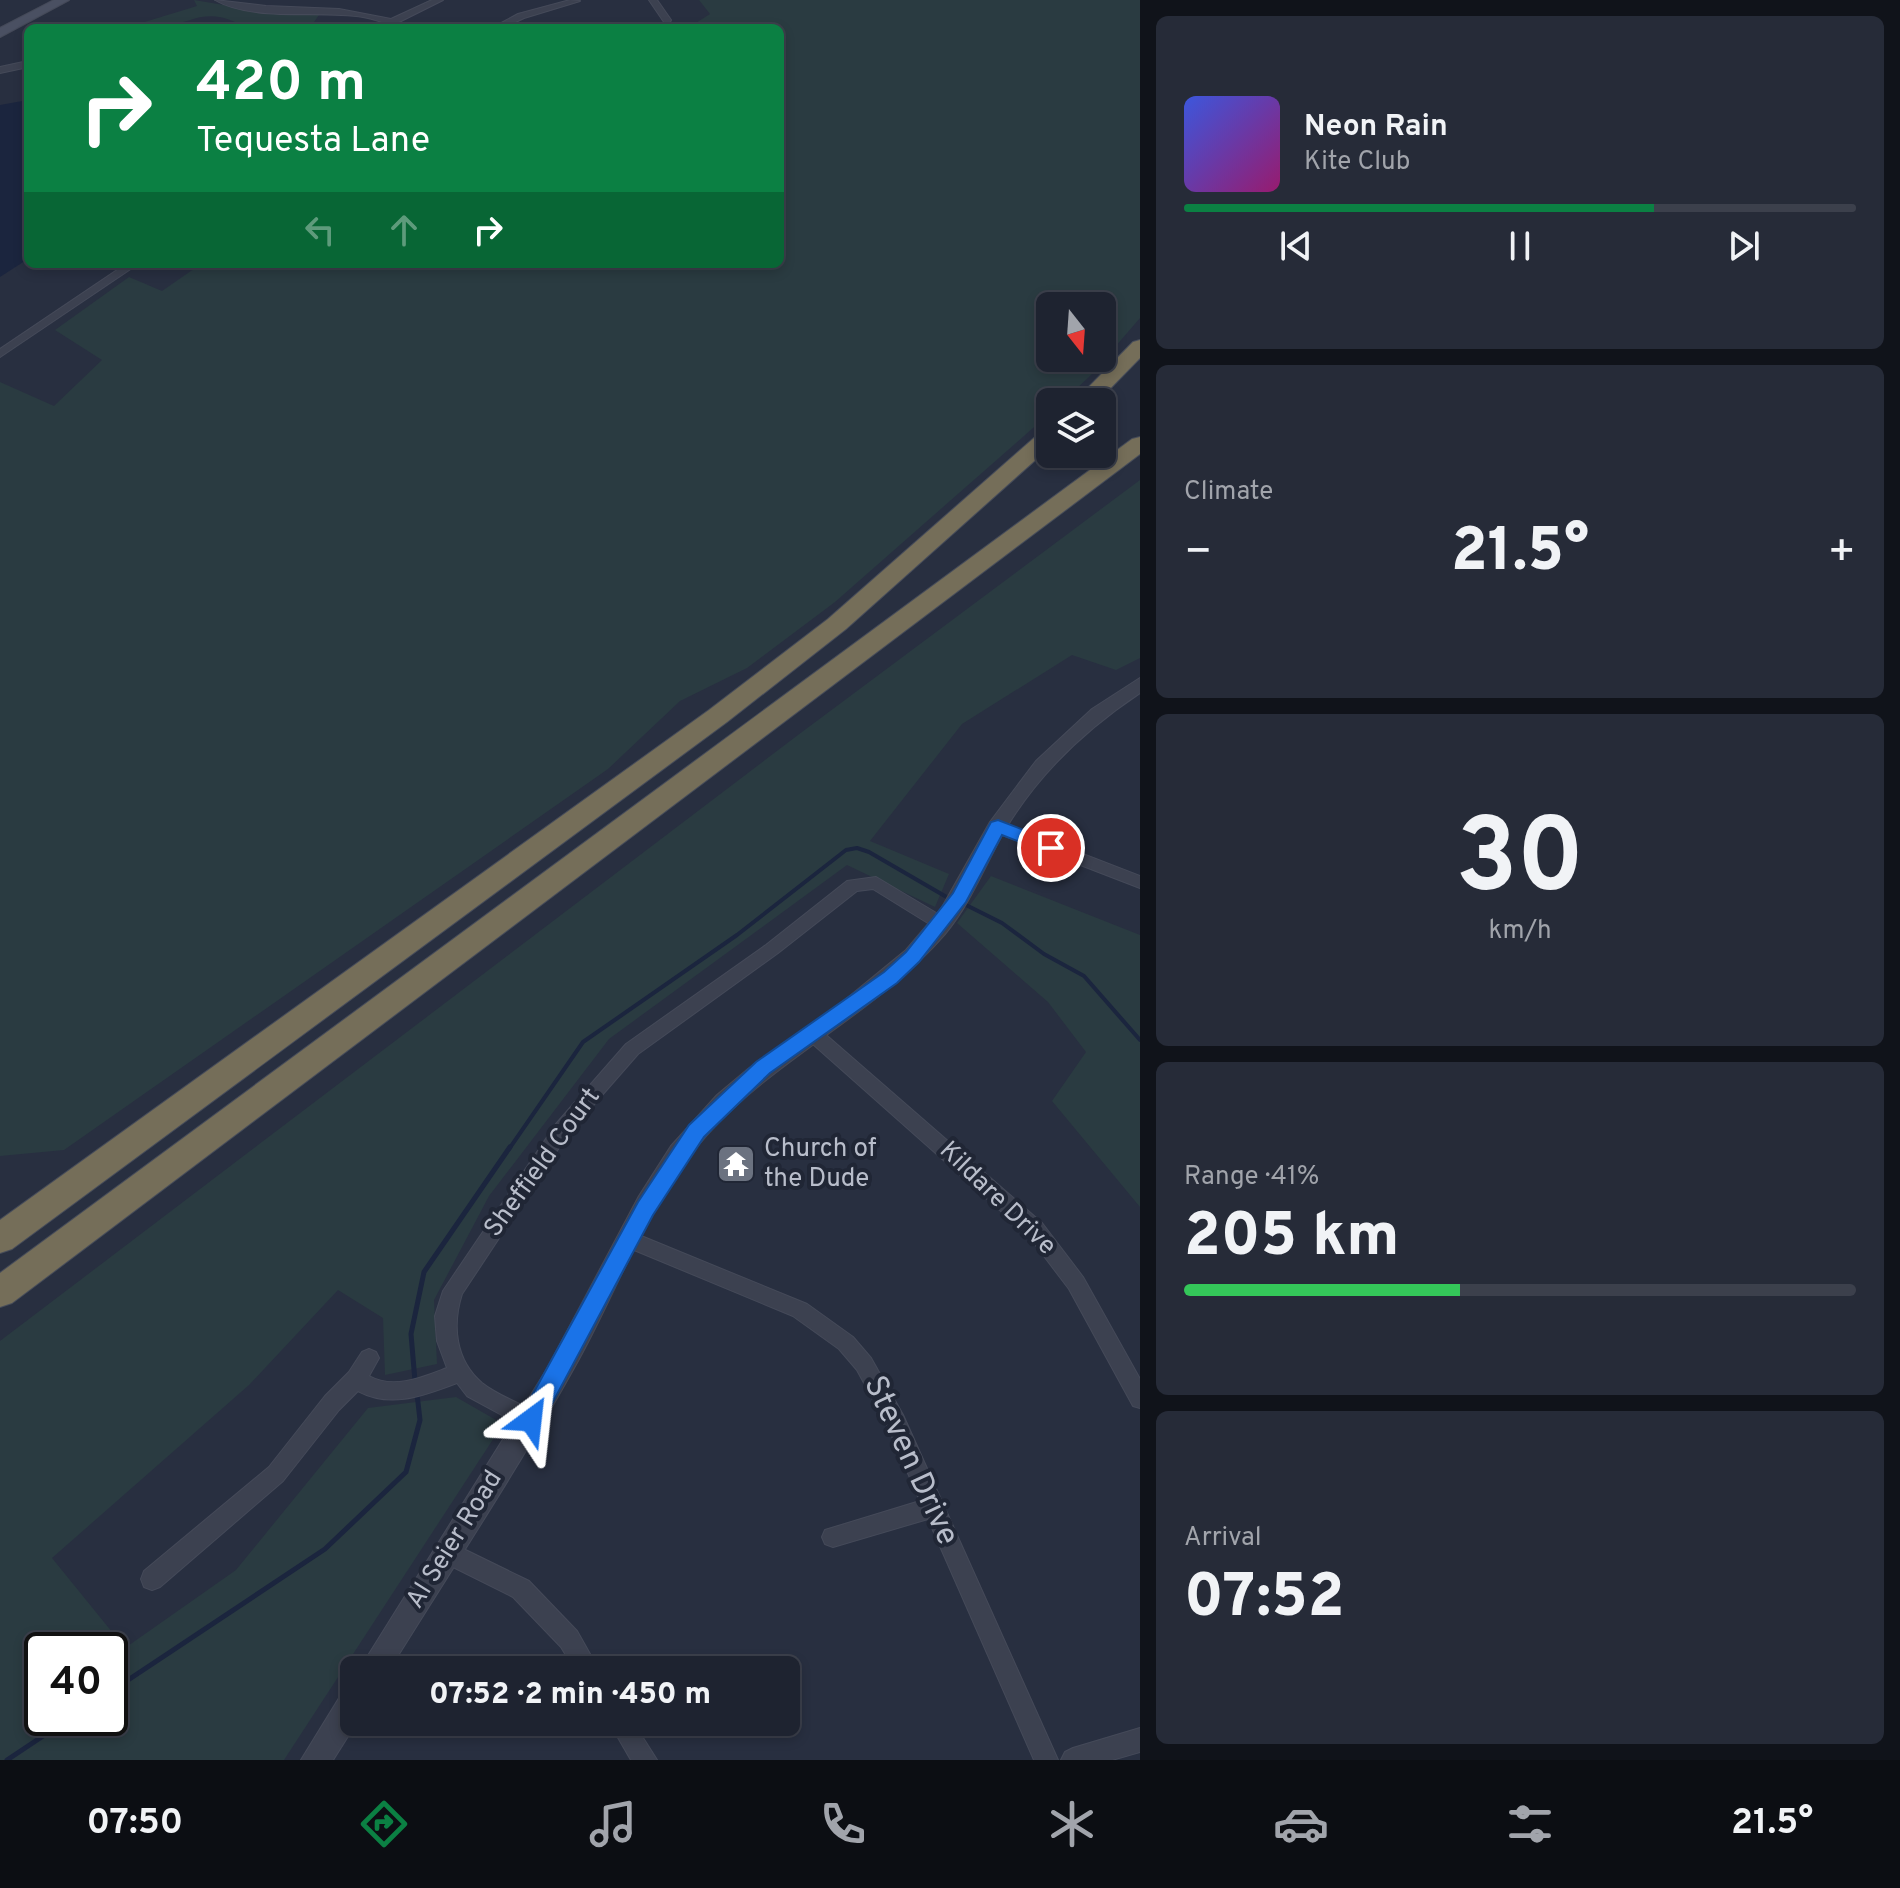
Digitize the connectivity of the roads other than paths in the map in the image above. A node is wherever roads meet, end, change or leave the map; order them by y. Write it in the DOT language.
graph roads {
  1 [pos="63,0"];
  2 [pos="219,0"];
  3 [pos="235,0"];
  4 [pos="314,0"];
  5 [pos="439,0"];
  6 [pos="653,0"];
  7 [pos="576,1"];
  8 [pos="307,9"];
  9 [pos="667,20"];
  10 [pos="393,21"];
  11 [pos="399,24"];
  12 [pos="504,24"];
  13 [pos="0,33"];
  14 [pos="24,65"];
  15 [pos="0,70"];
  16 [pos="127,268"];
  17 [pos="1140,346"];
  18 [pos="0,354"];
  19 [pos="1099,388"];
  20 [pos="1140,444"];
  21 [pos="1036,448"];
  22 [pos="1140,684"];
  23 [pos="998,827"];
  24 [pos="1140,882"];
  25 [pos="942,924"];
  26 [pos="812,1033"];
  27 [pos="0,1239"];
  28 [pos="629,1239"];
  29 [pos="0,1292"];
  30 [pos="369,1358"];
  31 [pos="461,1372"];
  32 [pos="356,1379"];
  33 [pos="1140,1399"];
  34 [pos="531,1420"];
  35 [pos="933,1507"];
  36 [pos="833,1537"];
  37 [pos="447,1552"];
  38 [pos="152,1579"];
  39 [pos="382,1656"];
  40 [pos="579,1656"];
  41 [pos="340,1722"];
  42 [pos="629,1736"];
  43 [pos="1140,1740"];
  44 [pos="316,1760"];
  45 [pos="645,1760"];
  46 [pos="1046,1760"];
  47 [pos="1073,1760"];
  1 -- 13 [label="main road"];
  2 -- 8 [label="street"];
  3 -- 8 [label="street"];
  4 -- 8 [label="street"];
  5 -- 10 [label="street"];
  6 -- 9 [label="street"];
  7 -- 12 [label="street"];
  8 -- 10 [label="street"];
  10 -- 11 [label="street"];
  14 -- 15 [label="street"];
  16 -- 18 [label="street"];
  17 -- 19 [label="highway"];
  20 -- 29 [label="highway"];
  21 -- 27 [label="highway"];
  22 -- 23 [label="street, Al Seier Road"];
  23 -- 24 [label="street"];
  23 -- 25 [label="street, Al Seier Road"];
  25 -- 26 [label="street, Al Seier Road"];
  25 -- 31 [label="street, Sheffield Court"];
  26 -- 28 [label="street, Al Seier Road"];
  26 -- 33 [label="street, Kildare Drive"];
  28 -- 34 [label="street, Al Seier Road"];
  28 -- 35 [label="street, Steven Drive"];
  30 -- 32 [label="street"];
  31 -- 32 [label="street"];
  31 -- 34 [label="street, Sheffield Court"];
  32 -- 38 [label="street"];
  34 -- 37 [label="street, Al Seier Road"];
  35 -- 36 [label="street"];
  35 -- 46 [label="street, Steven Drive"];
  37 -- 39 [label="street, Al Seier Road"];
  37 -- 40 [label="street"];
  41 -- 44 [label="street"];
  42 -- 45 [label="street"];
  43 -- 47 [label="street"];
}
